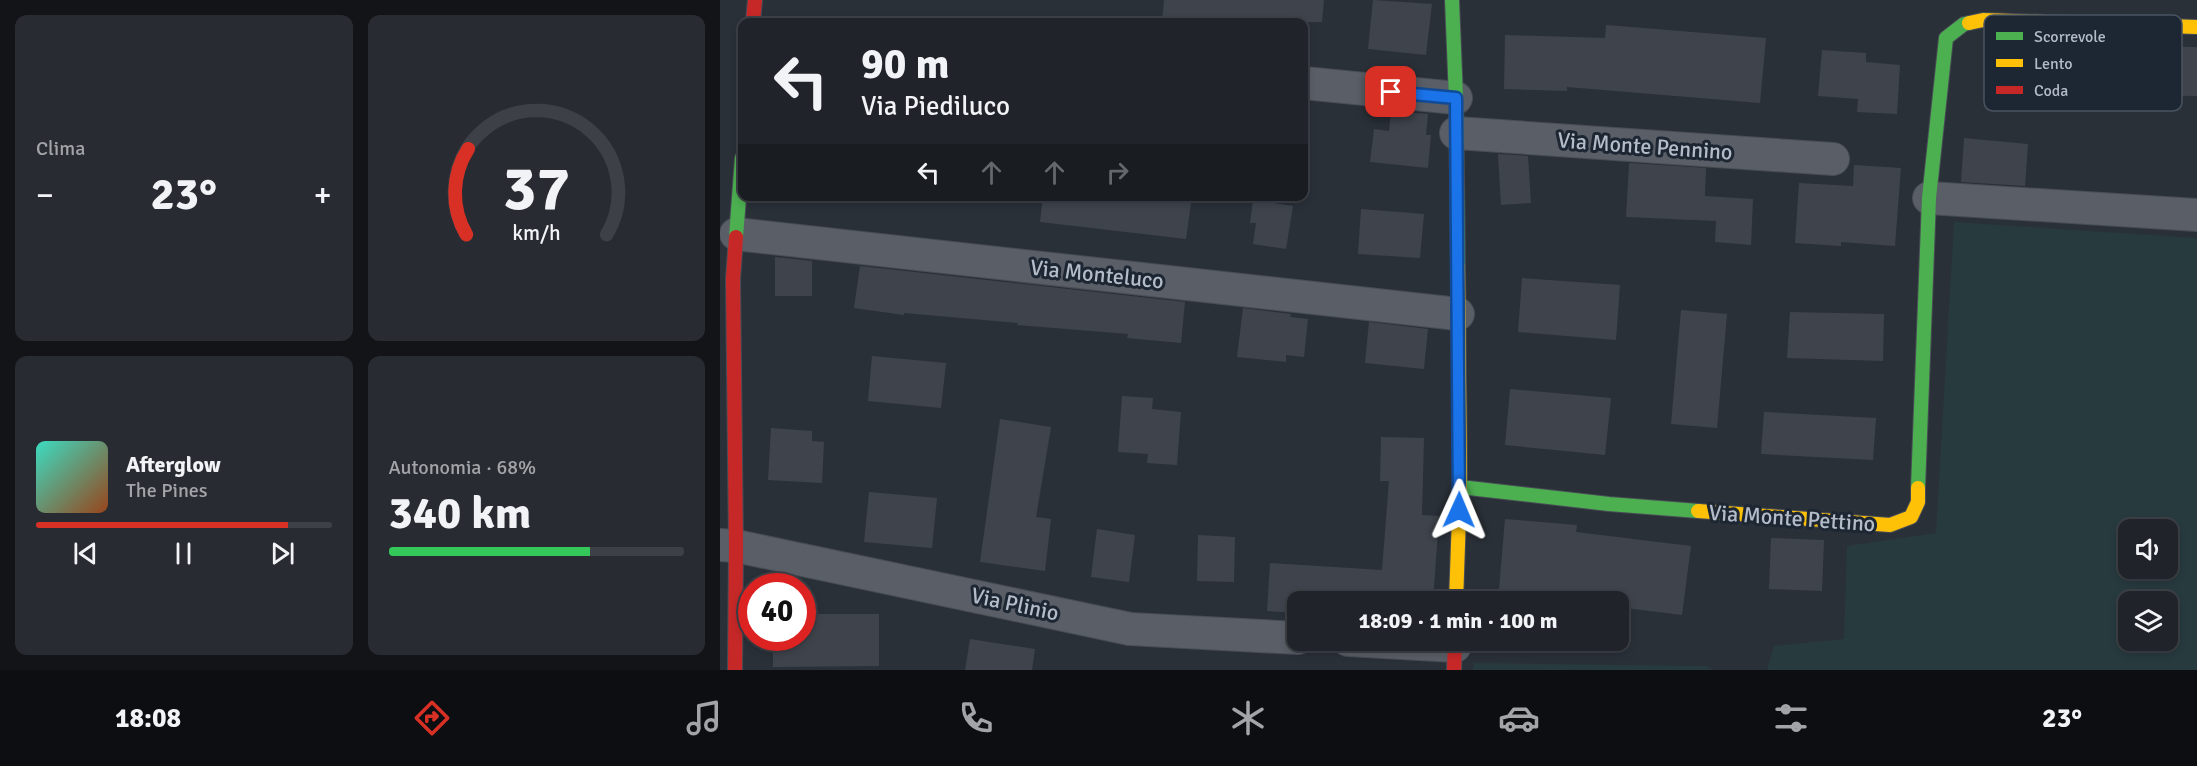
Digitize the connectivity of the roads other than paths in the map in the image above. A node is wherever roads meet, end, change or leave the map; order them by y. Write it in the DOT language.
graph roads {
  1 [pos="755,0"];
  2 [pos="1452,0"];
  3 [pos="753,18"];
  4 [pos="1984,20"];
  5 [pos="2182,27"];
  6 [pos="2197,27"];
  7 [pos="1308,83"];
  8 [pos="1456,98"];
  9 [pos="1456,133"];
  10 [pos="1833,159"];
  11 [pos="1929,198"];
  12 [pos="739,201"];
  13 [pos="2197,215"];
  14 [pos="736,234"];
  15 [pos="727,277"];
  16 [pos="1458,314"];
  17 [pos="1460,487"];
  18 [pos="728,546"];
  19 [pos="1456,591"];
  20 [pos="1287,637"];
  21 [pos="735,670"];
  1 -- 3 [label="street"];
  2 -- 8 [label="street"];
  4 -- 11 [label="street, Via Monte Pettino"];
  5 -- 6 [label="street, Via Monte Pettino"];
  7 -- 8 [label="street"];
  8 -- 9 [label="street"];
  9 -- 10 [label="street, Via Monte Pennino"];
  9 -- 16 [label="street"];
  11 -- 13 [label="street"];
  11 -- 17 [label="street, Via Monte Pettino"];
  12 -- 14 [label="street"];
  14 -- 15 [label="street"];
  14 -- 16 [label="street, Via Monteluco"];
  15 -- 18 [label="street"];
  16 -- 17 [label="street"];
  17 -- 19 [label="street"];
  18 -- 20 [label="street, Via Plinio"];
  18 -- 21 [label="street"];
}
